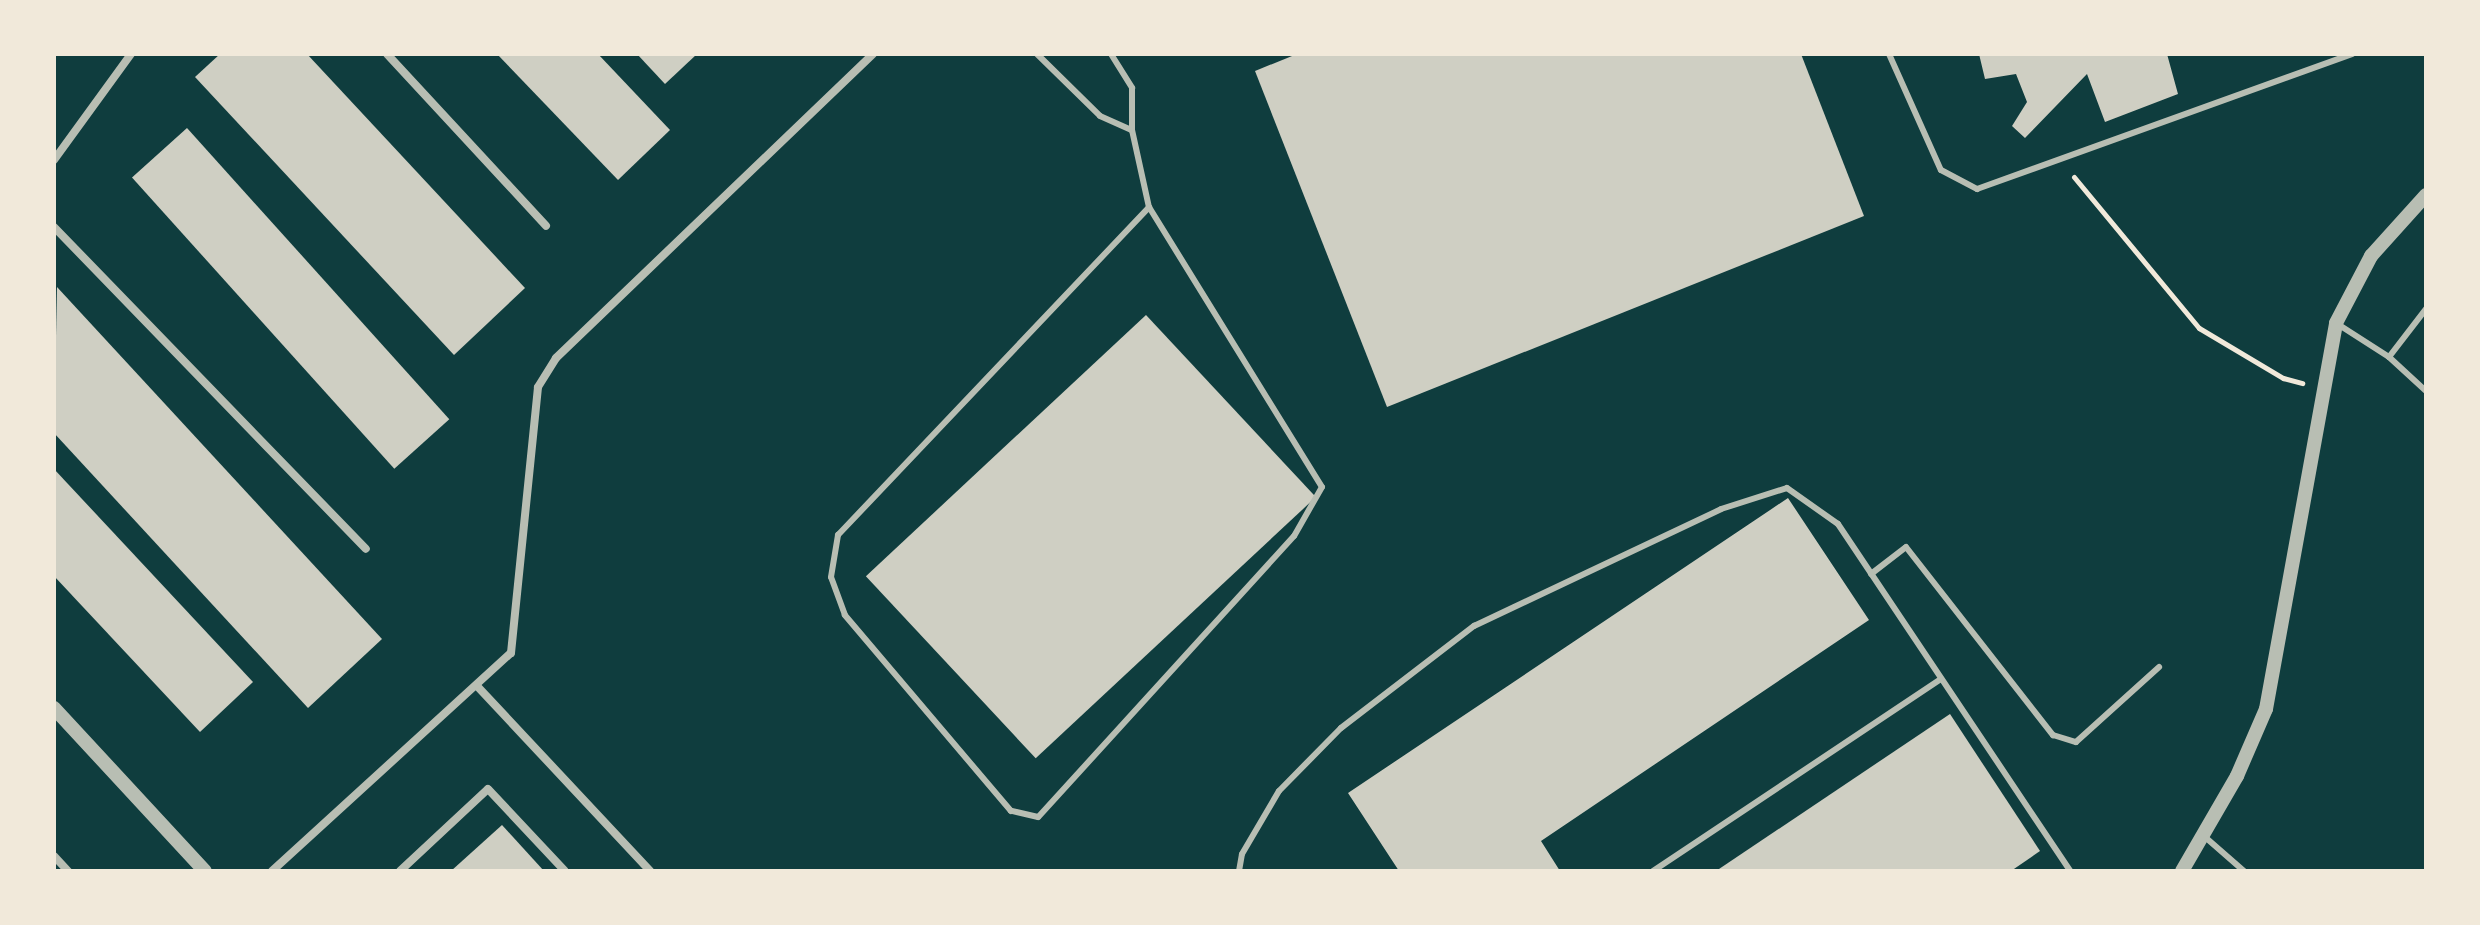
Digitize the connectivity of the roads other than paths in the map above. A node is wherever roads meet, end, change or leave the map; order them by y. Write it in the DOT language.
graph roads {
  1 [pos="131,54"];
  2 [pos="387,54"];
  3 [pos="873,54"];
  4 [pos="1037,54"];
  5 [pos="1111,54"];
  6 [pos="1889,54"];
  7 [pos="2352,54"];
  8 [pos="1132,130"];
  9 [pos="54,160"];
  10 [pos="2426,195"];
  11 [pos="1149,207"];
  12 [pos="546,226"];
  13 [pos="54,227"];
  14 [pos="2426,309"];
  15 [pos="2336,323"];
  16 [pos="2389,357"];
  17 [pos="2426,391"];
  18 [pos="366,549"];
  19 [pos="1871,574"];
  20 [pos="2159,667"];
  21 [pos="1941,679"];
  22 [pos="478,687"];
  23 [pos="54,708"];
  24 [pos="2205,837"];
  25 [pos="54,856"];
  26 [pos="68,871"];
  27 [pos="205,871"];
  28 [pos="272,871"];
  29 [pos="400,871"];
  30 [pos="565,871"];
  31 [pos="650,871"];
  32 [pos="1239,871"];
  33 [pos="1653,871"];
  34 [pos="2070,871"];
  35 [pos="2182,871"];
  36 [pos="2244,871"];
  1 -- 9 [label="street"];
  2 -- 12 [label="street"];
  3 -- 22 [label="street"];
  4 -- 8 [label="lane"];
  5 -- 8 [label="lane"];
  6 -- 7 [label="lane"];
  8 -- 11 [label="lane"];
  10 -- 15 [label="street"];
  11 -- 11 [label="lane"];
  13 -- 18 [label="street"];
  14 -- 16 [label="lane"];
  15 -- 16 [label="lane"];
  15 -- 24 [label="street"];
  16 -- 17 [label="lane"];
  19 -- 20 [label="lane"];
  19 -- 21 [label="lane"];
  19 -- 32 [label="lane"];
  21 -- 33 [label="lane"];
  21 -- 34 [label="lane"];
  22 -- 28 [label="street"];
  22 -- 31 [label="street"];
  23 -- 27 [label="street"];
  24 -- 35 [label="street"];
  24 -- 36 [label="lane"];
  25 -- 26 [label="street"];
  29 -- 30 [label="street"];
}
